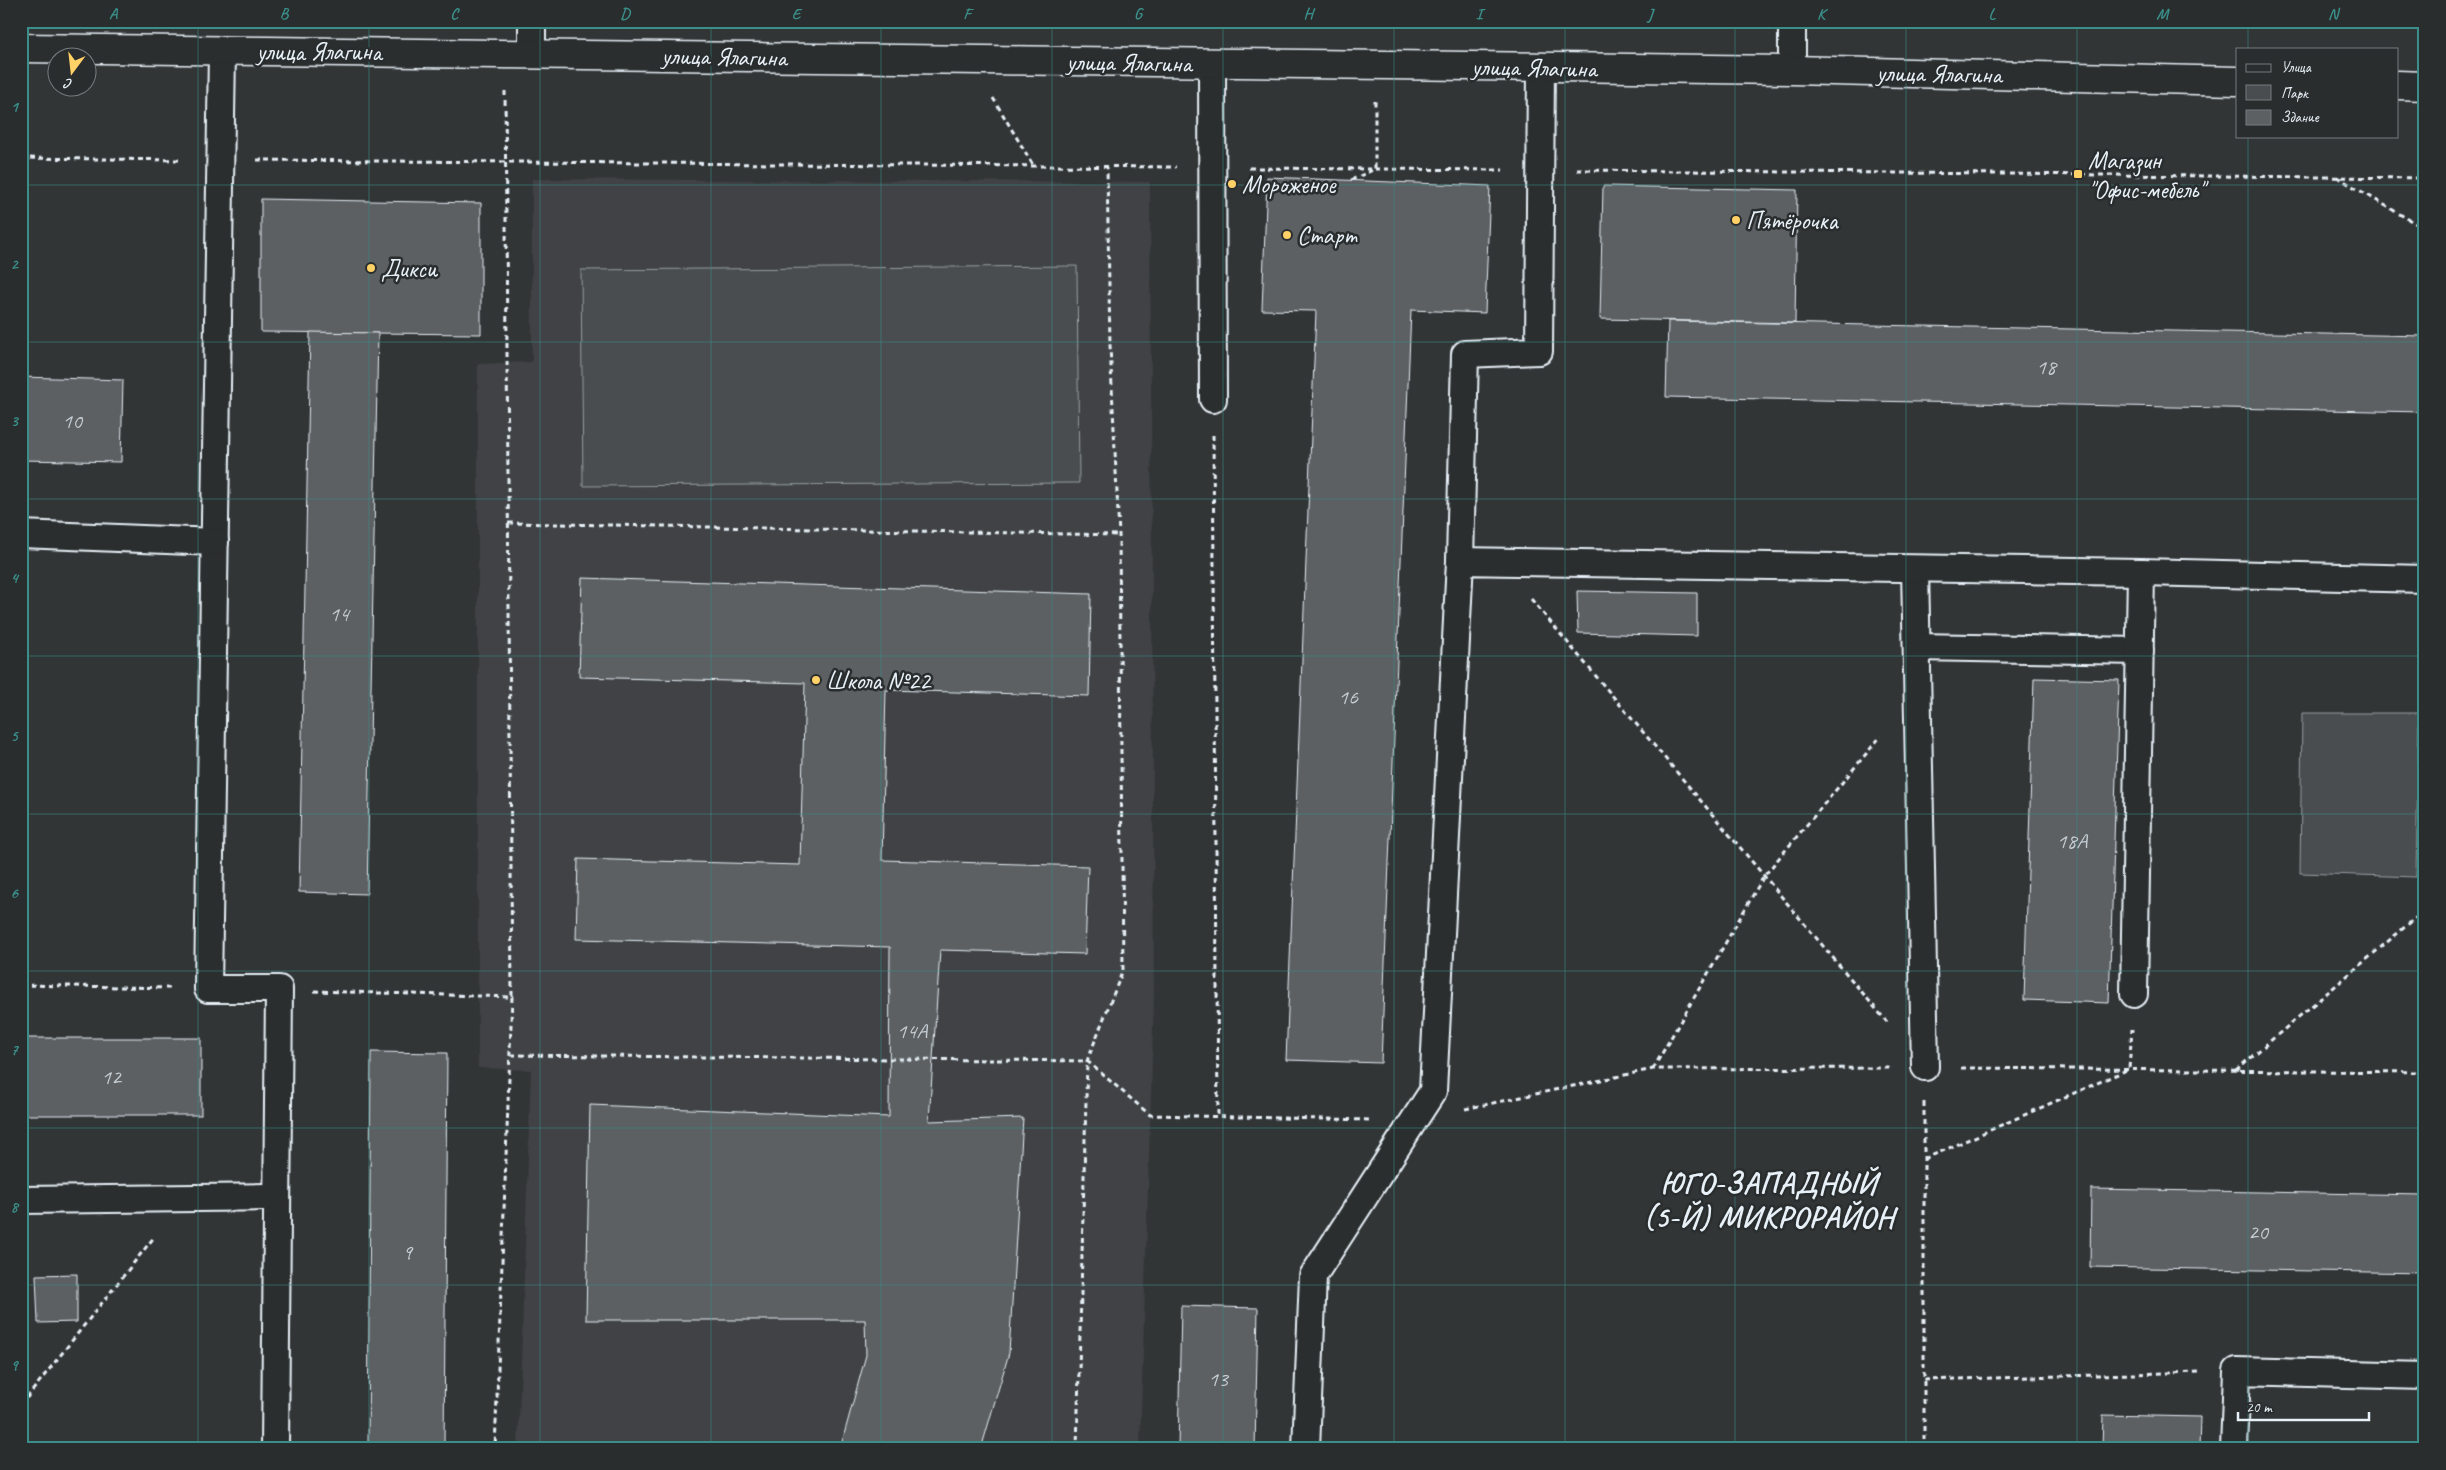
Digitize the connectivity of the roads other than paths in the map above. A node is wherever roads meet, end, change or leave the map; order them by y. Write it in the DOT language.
graph roads {
  1 [pos="532,21"];
  2 [pos="1792,21"];
  3 [pos="21,48"];
  4 [pos="222,51"];
  5 [pos="532,54"];
  6 [pos="1212,63"];
  7 [pos="1540,67"];
  8 [pos="1792,70"];
  9 [pos="2236,81"];
  10 [pos="2398,85"];
  11 [pos="2425,86"];
  12 [pos="1213,400"];
  13 [pos="21,534"];
  14 [pos="215,542"];
  15 [pos="1460,561"];
  16 [pos="1915,569"];
  17 [pos="2141,572"];
  18 [pos="2425,579"];
  19 [pos="1917,647"];
  20 [pos="2140,651"];
  21 [pos="2134,994"];
  22 [pos="1925,1067"];
  23 [pos="276,1197"];
  24 [pos="21,1200"];
  25 [pos="2425,1376"];
  26 [pos="275,1449"];
  27 [pos="1306,1449"];
  28 [pos="2234,1449"];
  1 -- 5 [label="lane"];
  2 -- 8 [label="lane"];
  3 -- 4 [label="street, улица Ялагина"];
  4 -- 5 [label="street, улица Ялагина"];
  4 -- 14 [label="lane"];
  5 -- 6 [label="street, улица Ялагина"];
  6 -- 7 [label="street, улица Ялагина"];
  6 -- 12 [label="lane"];
  7 -- 8 [label="street, улица Ялагина"];
  7 -- 15 [label="lane"];
  8 -- 9 [label="street, улица Ялагина"];
  10 -- 11 [label="street"];
  13 -- 14 [label="lane"];
  14 -- 23 [label="lane"];
  15 -- 16 [label="lane"];
  15 -- 27 [label="lane"];
  16 -- 17 [label="lane"];
  16 -- 19 [label="lane"];
  17 -- 18 [label="lane"];
  17 -- 20 [label="lane"];
  19 -- 20 [label="lane"];
  19 -- 22 [label="lane"];
  20 -- 21 [label="lane"];
  23 -- 24 [label="lane"];
  23 -- 26 [label="lane"];
  25 -- 28 [label="lane"];
}
